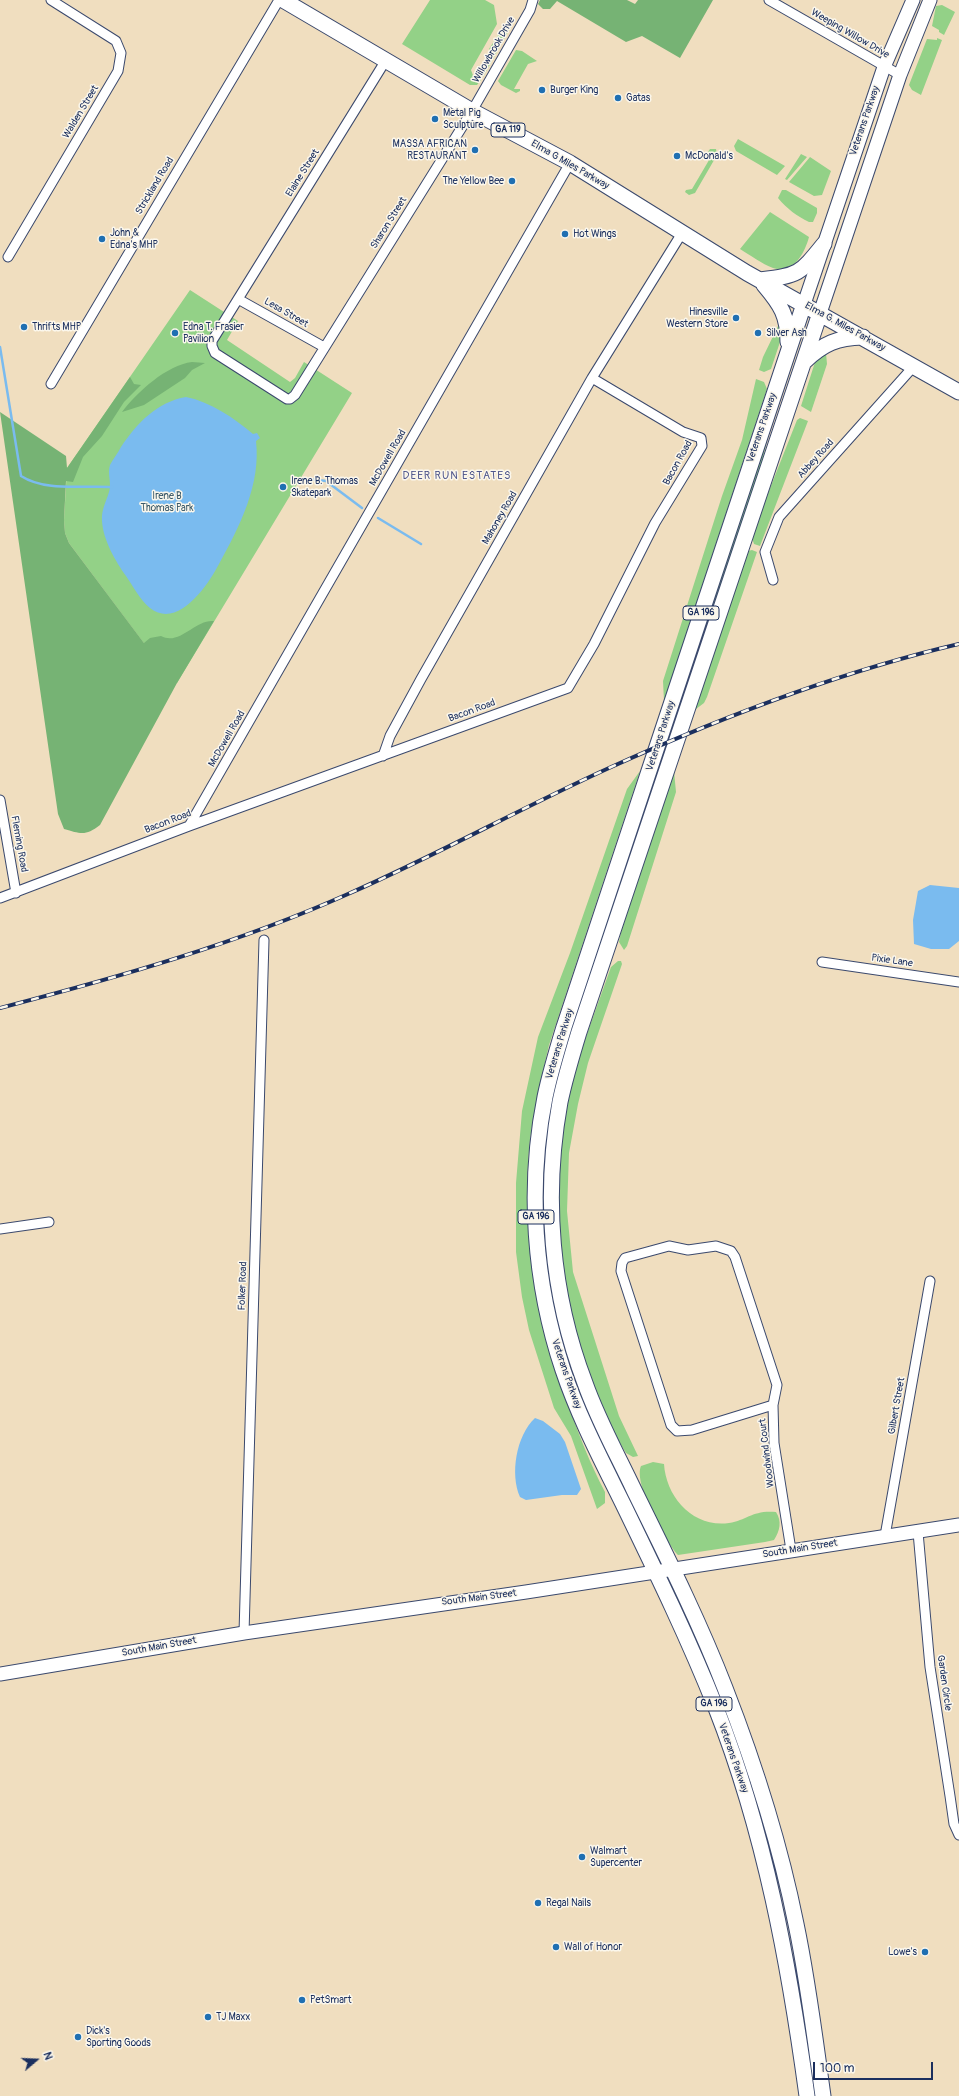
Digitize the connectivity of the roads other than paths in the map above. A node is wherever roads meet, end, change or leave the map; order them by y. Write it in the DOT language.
graph roads {
  1 [pos="51,0"];
  2 [pos="279,0"];
  3 [pos="282,0"];
  4 [pos="533,0"];
  5 [pos="769,0"];
  6 [pos="913,0"];
  7 [pos="930,0"];
  8 [pos="386,60"];
  9 [pos="884,67"];
  10 [pos="900,75"];
  11 [pos="472,111"];
  12 [pos="570,162"];
  13 [pos="682,233"];
  14 [pos="824,244"];
  15 [pos="8,257"];
  16 [pos="730,263"];
  17 [pos="760,280"];
  18 [pos="238,299"];
  19 [pos="804,304"];
  20 [pos="820,313"];
  21 [pos="863,337"];
  22 [pos="324,347"];
  23 [pos="788,349"];
  24 [pos="804,362"];
  25 [pos="914,366"];
  26 [pos="592,378"];
  27 [pos="50,384"];
  28 [pos="959,392"];
  29 [pos="773,580"];
  30 [pos="383,756"];
  31 [pos="0,800"];
  32 [pos="189,826"];
  33 [pos="16,893"];
  34 [pos="0,898"];
  35 [pos="264,940"];
  36 [pos="822,962"];
  37 [pos="959,982"];
  38 [pos="49,1222"];
  39 [pos="0,1230"];
  40 [pos="930,1280"];
  41 [pos="773,1405"];
  42 [pos="959,1525"];
  43 [pos="918,1532"];
  44 [pos="885,1536"];
  45 [pos="791,1550"];
  46 [pos="673,1569"];
  47 [pos="656,1572"];
  48 [pos="244,1633"];
  49 [pos="0,1674"];
  50 [pos="959,1835"];
  51 [pos="807,2096"];
  52 [pos="823,2096"];
  1 -- 15 [label="street, Walden Street"];
  2 -- 27 [label="street, Strickland Road"];
  3 -- 8 [label="main road, Elma G Miles Parkway / GA 119"];
  4 -- 11 [label="street, Willowbrook Drive"];
  5 -- 9 [label="street, Weeping Willow Drive"];
  6 -- 9 [label="street, Veterans Parkway"];
  7 -- 10 [label="street, Veterans Parkway"];
  8 -- 11 [label="main road, Elma G Miles Parkway / GA 119"];
  8 -- 18 [label="street, Elaine Street"];
  9 -- 10 [label="street, Weeping Willow Drive"];
  9 -- 14 [label="street, Veterans Parkway"];
  10 -- 20 [label="street, Veterans Parkway"];
  11 -- 12 [label="main road, Elma G Miles Parkway / GA 119"];
  11 -- 22 [label="street, Sharon Street"];
  12 -- 13 [label="main road, Elma G Miles Parkway / GA 119"];
  12 -- 32 [label="street, McDowell Road"];
  13 -- 16 [label="main road, Elma G Miles Parkway / GA 119"];
  13 -- 26 [label="street, Mahoney Road"];
  14 -- 17 [label="main road"];
  14 -- 19 [label="street, Veterans Parkway"];
  16 -- 17 [label="main road, Elma G. Miles Parkway / GA 119"];
  17 -- 19 [label="main road, Elma G. Miles Parkway / GA 119"];
  17 -- 23 [label="main road, GA 196"];
  18 -- 22 [label="street, Lesa Street"];
  18 -- 22 [label="street, Elaine Street"];
  19 -- 20 [label="main road, Elma G. Miles Parkway / GA 119"];
  19 -- 23 [label="main road, Veterans Parkway"];
  20 -- 21 [label="main road, Elma G. Miles Parkway / GA 119"];
  20 -- 24 [label="main road, Veterans Parkway / GA 196"];
  21 -- 24 [label="main road"];
  21 -- 25 [label="main road, Elma G. Miles Parkway / GA 119"];
  23 -- 47 [label="main road, Veterans Parkway / GA 196"];
  24 -- 46 [label="main road, Veterans Parkway / GA 196"];
  25 -- 28 [label="main road, Elma G. Miles Parkway / GA 119"];
  25 -- 29 [label="street, Abbey Road"];
  26 -- 30 [label="street, Mahoney Road"];
  26 -- 30 [label="street, Bacon Road"];
  30 -- 32 [label="street, Bacon Road"];
  31 -- 33 [label="street, Fleming Road"];
  32 -- 33 [label="street, Bacon Road"];
  33 -- 34 [label="street, Bacon Road"];
  35 -- 48 [label="street, Folker Road"];
  36 -- 37 [label="street, Pixie Lane"];
  38 -- 39 [label="street"];
  40 -- 44 [label="street, Gilbert Street"];
  41 -- 41 [label="street, Woodwind Court"];
  41 -- 45 [label="street, Woodwind Court"];
  42 -- 43 [label="street, South Main Street"];
  43 -- 44 [label="street, South Main Street"];
  43 -- 50 [label="street, Garden Circle"];
  44 -- 45 [label="street, South Main Street"];
  45 -- 46 [label="street, South Main Street"];
  46 -- 47 [label="street, South Main Street"];
  46 -- 52 [label="main road, Veterans Parkway / GA 196"];
  47 -- 48 [label="street, South Main Street"];
  47 -- 51 [label="main road, Veterans Parkway / GA 196"];
  48 -- 49 [label="street, South Main Street"];
}
